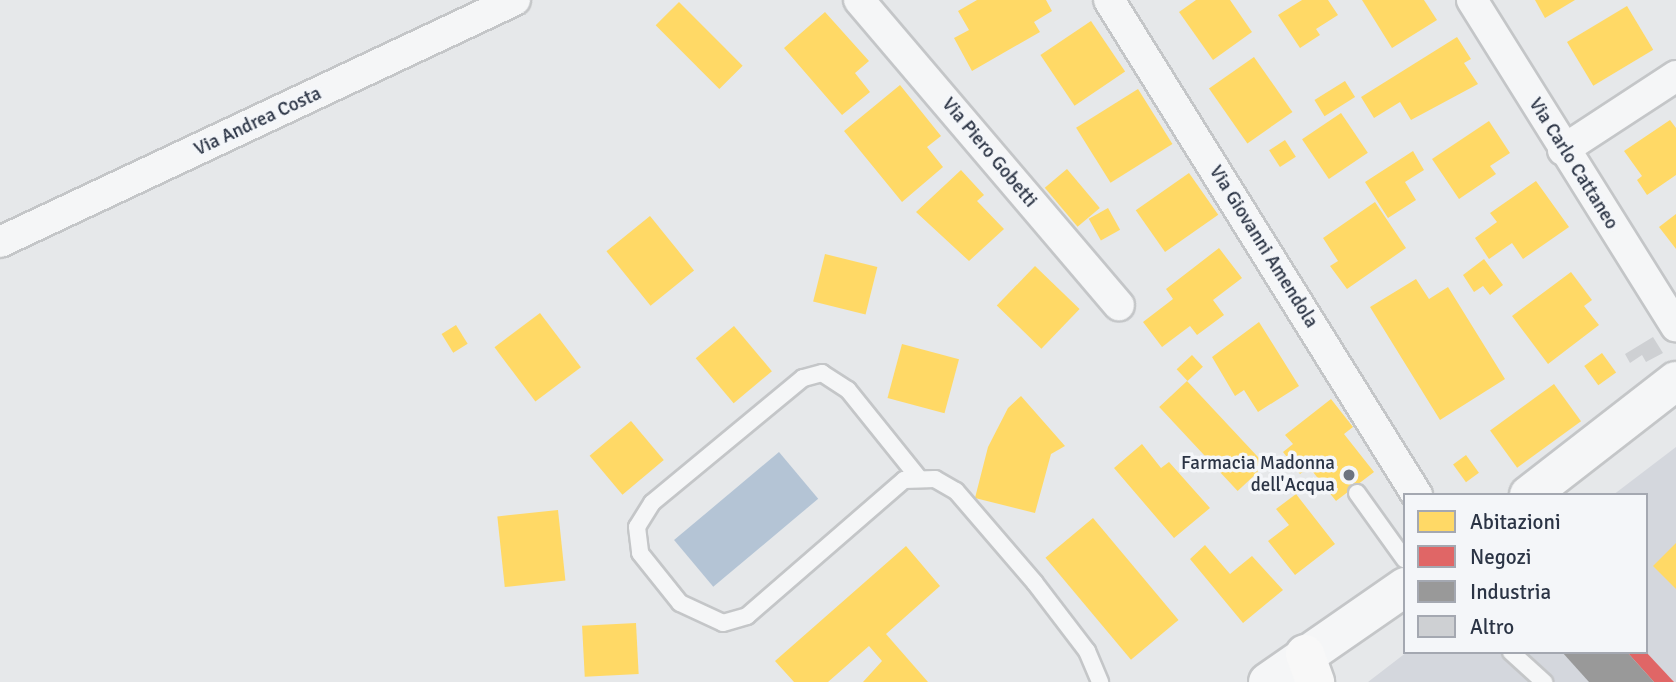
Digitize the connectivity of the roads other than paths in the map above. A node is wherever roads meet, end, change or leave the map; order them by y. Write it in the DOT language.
graph roads {
  1 [pos="515,0"];
  2 [pos="859,0"];
  3 [pos="1109,0"];
  4 [pos="1472,0"];
  5 [pos="1676,76"];
  6 [pos="1563,150"];
  7 [pos="0,242"];
  8 [pos="1119,305"];
  9 [pos="1676,327"];
  10 [pos="1676,381"];
  11 [pos="918,477"];
  12 [pos="1357,493"];
  13 [pos="1416,493"];
  14 [pos="1532,493"];
  15 [pos="1402,580"];
  16 [pos="1513,654"];
  17 [pos="1310,668"];
  18 [pos="1100,682"];
  19 [pos="1268,682"];
  20 [pos="1544,682"];
  1 -- 7 [label="street, Via Andrea Costa"];
  2 -- 8 [label="street, Via Piero Gobetti"];
  3 -- 13 [label="street, Via Giovanni Amendola"];
  4 -- 6 [label="street, Via Carlo Cattaneo"];
  5 -- 6 [label="street"];
  6 -- 9 [label="street, Via Carlo Cattaneo"];
  10 -- 14 [label="street"];
  11 -- 11 [label="lane"];
  11 -- 18 [label="lane"];
  12 -- 15 [label="lane"];
  15 -- 17 [label="street"];
  16 -- 20 [label="lane"];
  17 -- 19 [label="street"];
}
